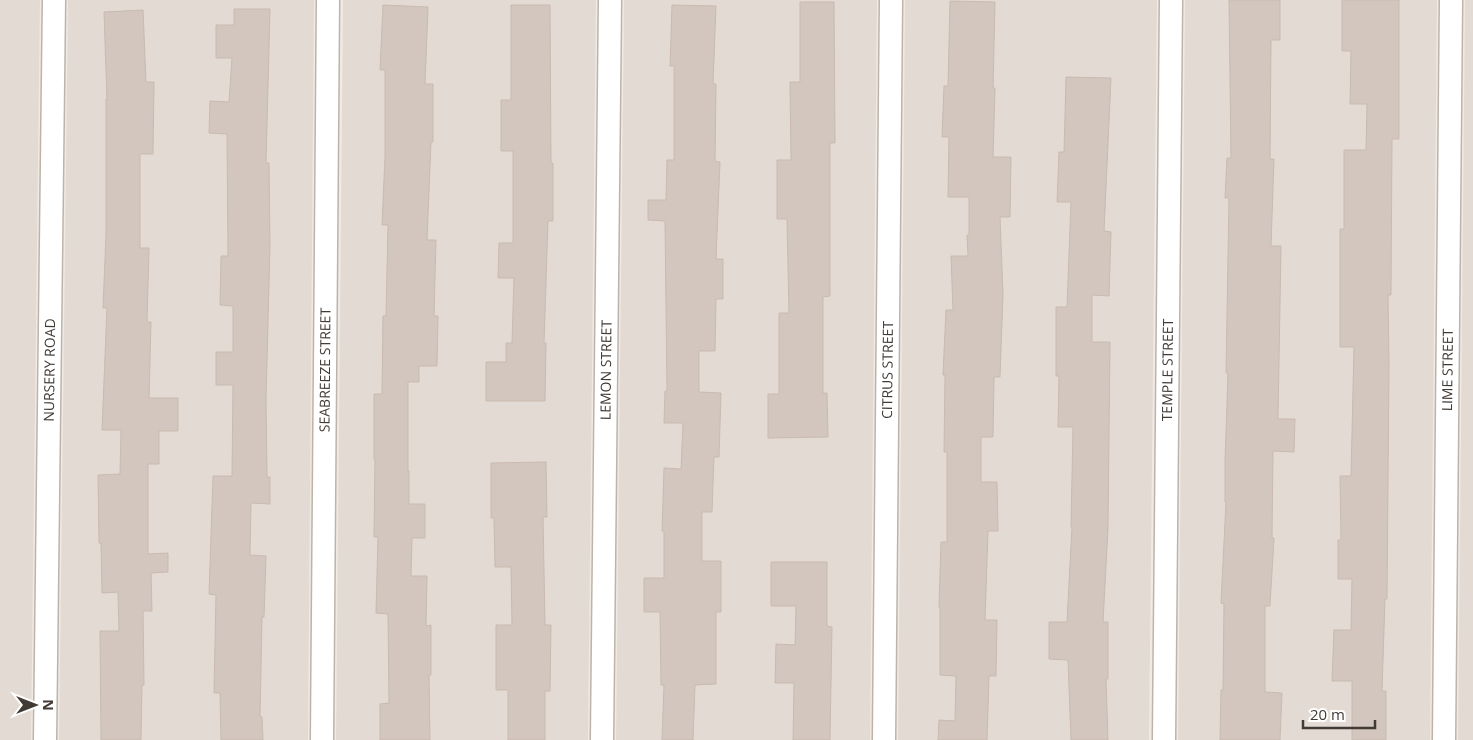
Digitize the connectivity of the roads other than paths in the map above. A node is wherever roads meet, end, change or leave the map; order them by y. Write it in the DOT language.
graph roads {
  1 [pos="54,0"];
  2 [pos="328,0"];
  3 [pos="610,0"];
  4 [pos="892,0"];
  5 [pos="1171,0"];
  6 [pos="1451,0"];
  7 [pos="45,740"];
  8 [pos="322,740"];
  9 [pos="602,740"];
  10 [pos="884,740"];
  11 [pos="1164,740"];
  12 [pos="1444,740"];
  1 -- 7 [label="street, NURSERY ROAD"];
  2 -- 8 [label="street, SEABREEZE STREET"];
  3 -- 9 [label="street, LEMON STREET"];
  4 -- 10 [label="street, CITRUS STREET"];
  5 -- 11 [label="street, TEMPLE STREET"];
  6 -- 12 [label="street, LIME STREET"];
}
